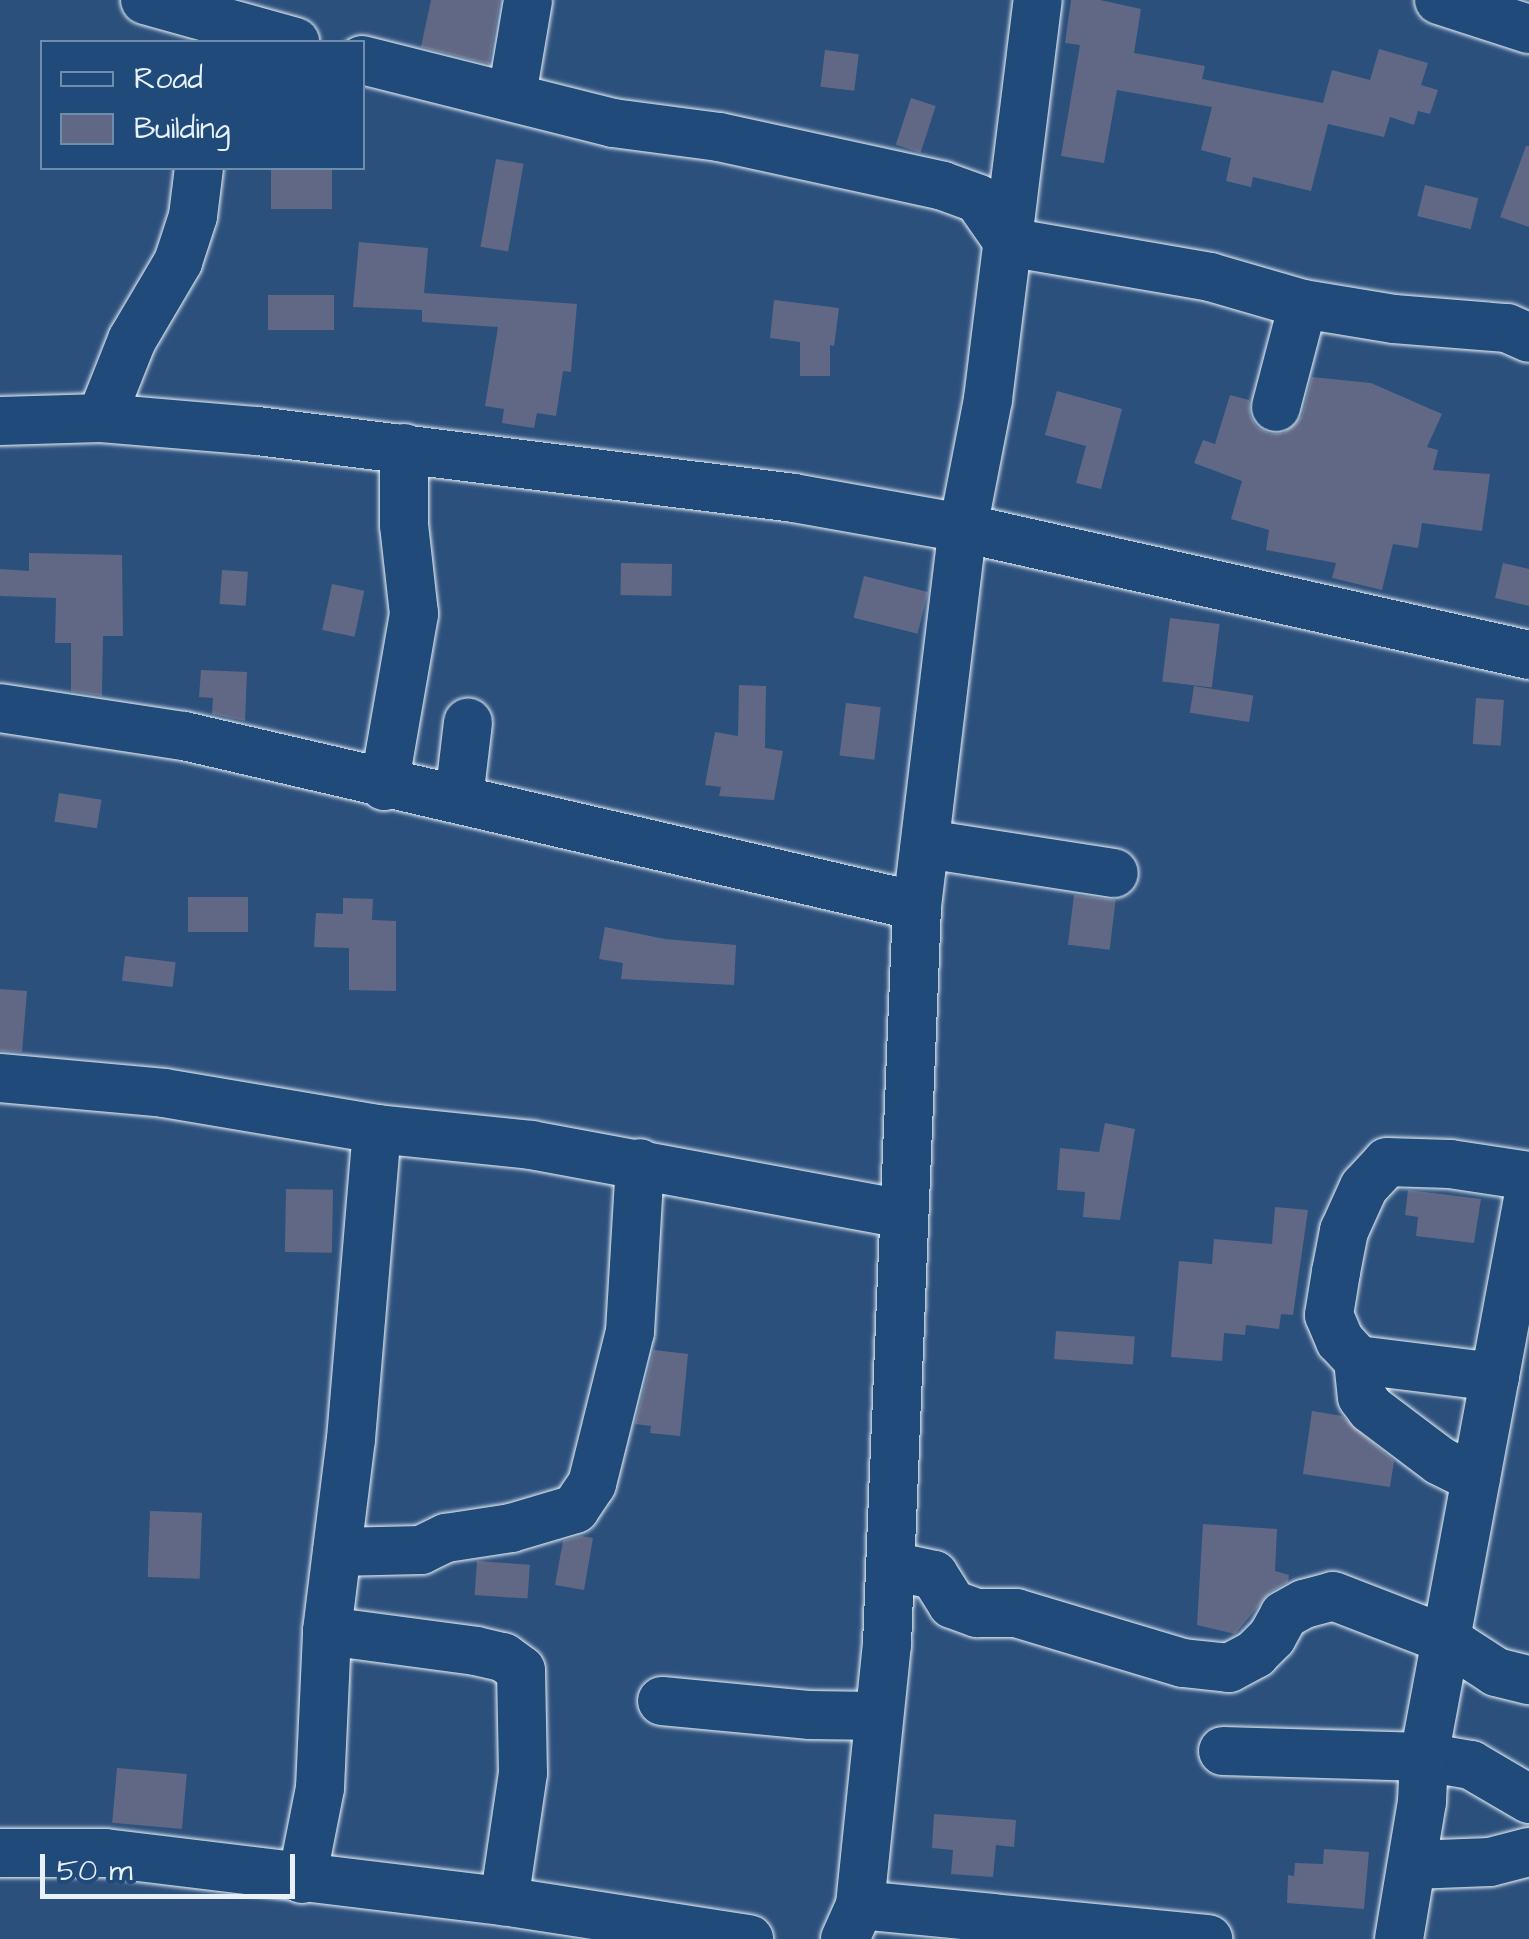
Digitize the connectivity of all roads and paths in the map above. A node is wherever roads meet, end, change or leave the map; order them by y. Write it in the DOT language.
graph roads {
  1 [pos="146,0"];
  2 [pos="528,0"];
  3 [pos="1038,0"];
  4 [pos="1439,0"];
  5 [pos="199,18"];
  6 [pos="1529,29"];
  7 [pos="287,40"];
  8 [pos="365,61"];
  9 [pos="512,95"];
  10 [pos="198,170"];
  11 [pos="1008,242"];
  12 [pos="1303,304"];
  13 [pos="1522,324"];
  14 [pos="1276,406"];
  15 [pos="102,418"];
  16 [pos="0,421"];
  17 [pos="404,448"];
  18 [pos="962,528"];
  19 [pos="1529,655"];
  20 [pos="0,708"];
  21 [pos="468,723"];
  22 [pos="384,786"];
  23 [pos="459,798"];
  24 [pos="926,844"];
  25 [pos="1114,873"];
  26 [pos="918,906"];
  27 [pos="0,1078"];
  28 [pos="377,1130"];
  29 [pos="640,1163"];
  30 [pos="1529,1176"];
  31 [pos="1529,1193"];
  32 [pos="902,1214"];
  33 [pos="1358,1360"];
  34 [pos="1505,1391"];
  35 [pos="1476,1479"];
  36 [pos="337,1552"];
  37 [pos="892,1566"];
  38 [pos="326,1631"];
  39 [pos="1447,1640"];
  40 [pos="1529,1680"];
  41 [pos="662,1701"];
  42 [pos="878,1716"];
  43 [pos="1223,1751"];
  44 [pos="1424,1758"];
  45 [pos="1529,1799"];
  46 [pos="1529,1852"];
  47 [pos="0,1853"];
  48 [pos="1412,1865"];
  49 [pos="302,1879"];
  50 [pos="504,1902"];
  51 [pos="852,1922"];
  52 [pos="749,1939"];
  53 [pos="1208,1939"];
  54 [pos="1399,1939"];
  1 -- 5 [label="street"];
  2 -- 9 [label="street"];
  3 -- 11 [label="street"];
  4 -- 6 [label="street"];
  5 -- 7 [label="street"];
  8 -- 9 [label="street"];
  9 -- 11 [label="street"];
  10 -- 15 [label="street"];
  11 -- 12 [label="street"];
  11 -- 18 [label="street"];
  12 -- 13 [label="street"];
  12 -- 14 [label="street"];
  15 -- 16 [label="street"];
  15 -- 17 [label="street"];
  17 -- 18 [label="street"];
  17 -- 22 [label="street"];
  18 -- 19 [label="street"];
  18 -- 24 [label="street"];
  20 -- 22 [label="street"];
  21 -- 23 [label="street"];
  22 -- 23 [label="street"];
  23 -- 26 [label="street"];
  24 -- 25 [label="street"];
  24 -- 26 [label="street"];
  26 -- 32 [label="street"];
  27 -- 28 [label="street"];
  28 -- 29 [label="street"];
  28 -- 36 [label="street"];
  29 -- 32 [label="street"];
  29 -- 36 [label="street"];
  30 -- 33 [label="street"];
  31 -- 34 [label="street"];
  32 -- 37 [label="street"];
  33 -- 34 [label="street"];
  33 -- 35 [label="street"];
  34 -- 35 [label="street"];
  35 -- 39 [label="street"];
  36 -- 38 [label="street"];
  37 -- 39 [label="street"];
  37 -- 42 [label="street"];
  38 -- 49 [label="street"];
  38 -- 50 [label="street"];
  39 -- 40 [label="street"];
  39 -- 44 [label="street"];
  41 -- 42 [label="street"];
  42 -- 51 [label="street"];
  43 -- 44 [label="street"];
  44 -- 45 [label="street"];
  44 -- 48 [label="street"];
  46 -- 48 [label="street"];
  47 -- 49 [label="street"];
  48 -- 54 [label="street"];
  49 -- 50 [label="street"];
  50 -- 52 [label="street"];
  51 -- 53 [label="street"];
}
